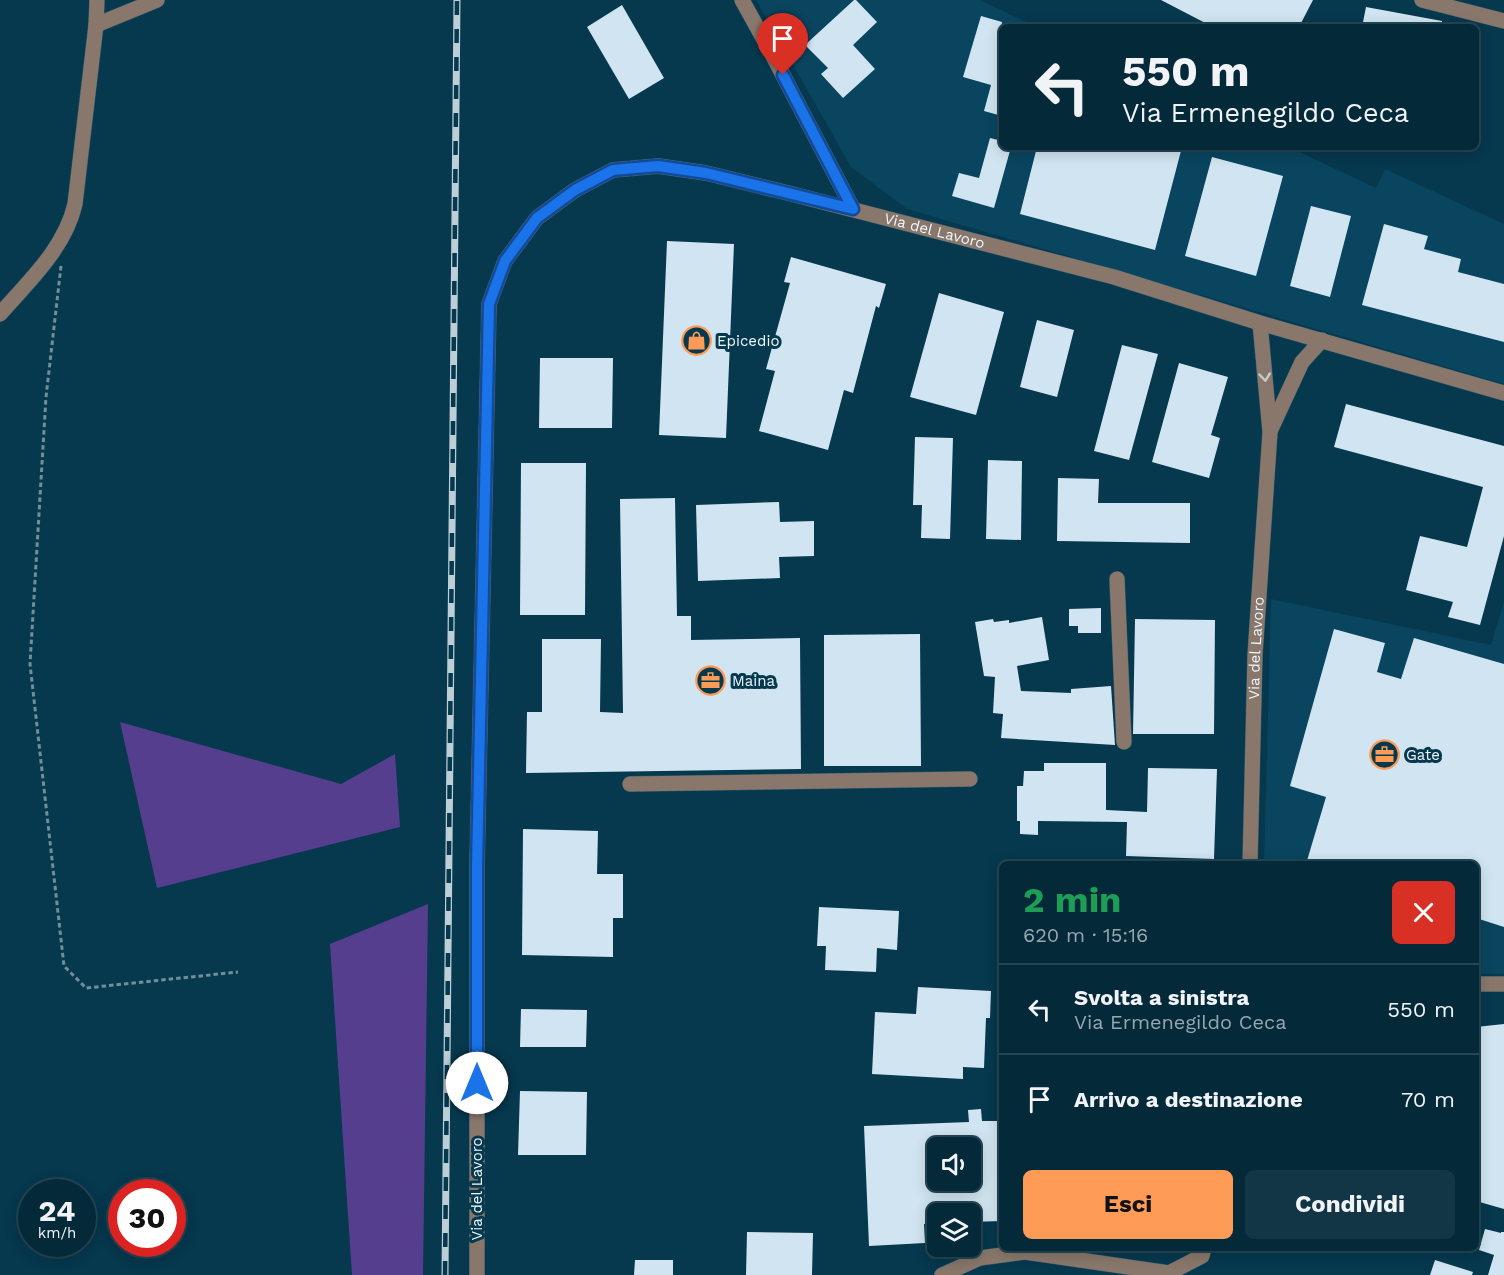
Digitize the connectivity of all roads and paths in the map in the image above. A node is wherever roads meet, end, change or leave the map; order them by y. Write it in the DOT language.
graph roads {
  1 [pos="98,0"];
  2 [pos="157,0"];
  3 [pos="742,0"];
  4 [pos="1422,0"];
  5 [pos="1504,21"];
  6 [pos="96,26"];
  7 [pos="853,209"];
  8 [pos="64,234"];
  9 [pos="0,314"];
  10 [pos="1260,323"];
  11 [pos="1322,340"];
  12 [pos="1504,393"];
  13 [pos="1270,432"];
  14 [pos="1117,579"];
  15 [pos="1124,742"];
  16 [pos="970,779"];
  17 [pos="630,784"];
  18 [pos="1250,861"];
  19 [pos="238,972"];
  20 [pos="1479,984"];
  21 [pos="1504,984"];
  22 [pos="1203,1251"];
  23 [pos="477,1275"];
  24 [pos="942,1275"];
  1 -- 6 [label="street"];
  2 -- 6 [label="street"];
  3 -- 7 [label="street"];
  4 -- 5 [label="street"];
  6 -- 8 [label="street"];
  7 -- 10 [label="street, Via del Lavoro"];
  7 -- 23 [label="street, Via del Lavoro"];
  8 -- 9 [label="street"];
  8 -- 19 [label="path"];
  10 -- 11 [label="street, Via del Lavoro"];
  10 -- 13 [label="street, Via del Lavoro, one-way"];
  11 -- 12 [label="street, Via del Lavoro"];
  11 -- 13 [label="street, Via del Lavoro"];
  13 -- 18 [label="street, Via del Lavoro"];
  14 -- 15 [label="street"];
  16 -- 17 [label="street"];
  20 -- 21 [label="street"];
  22 -- 24 [label="street"];
}
